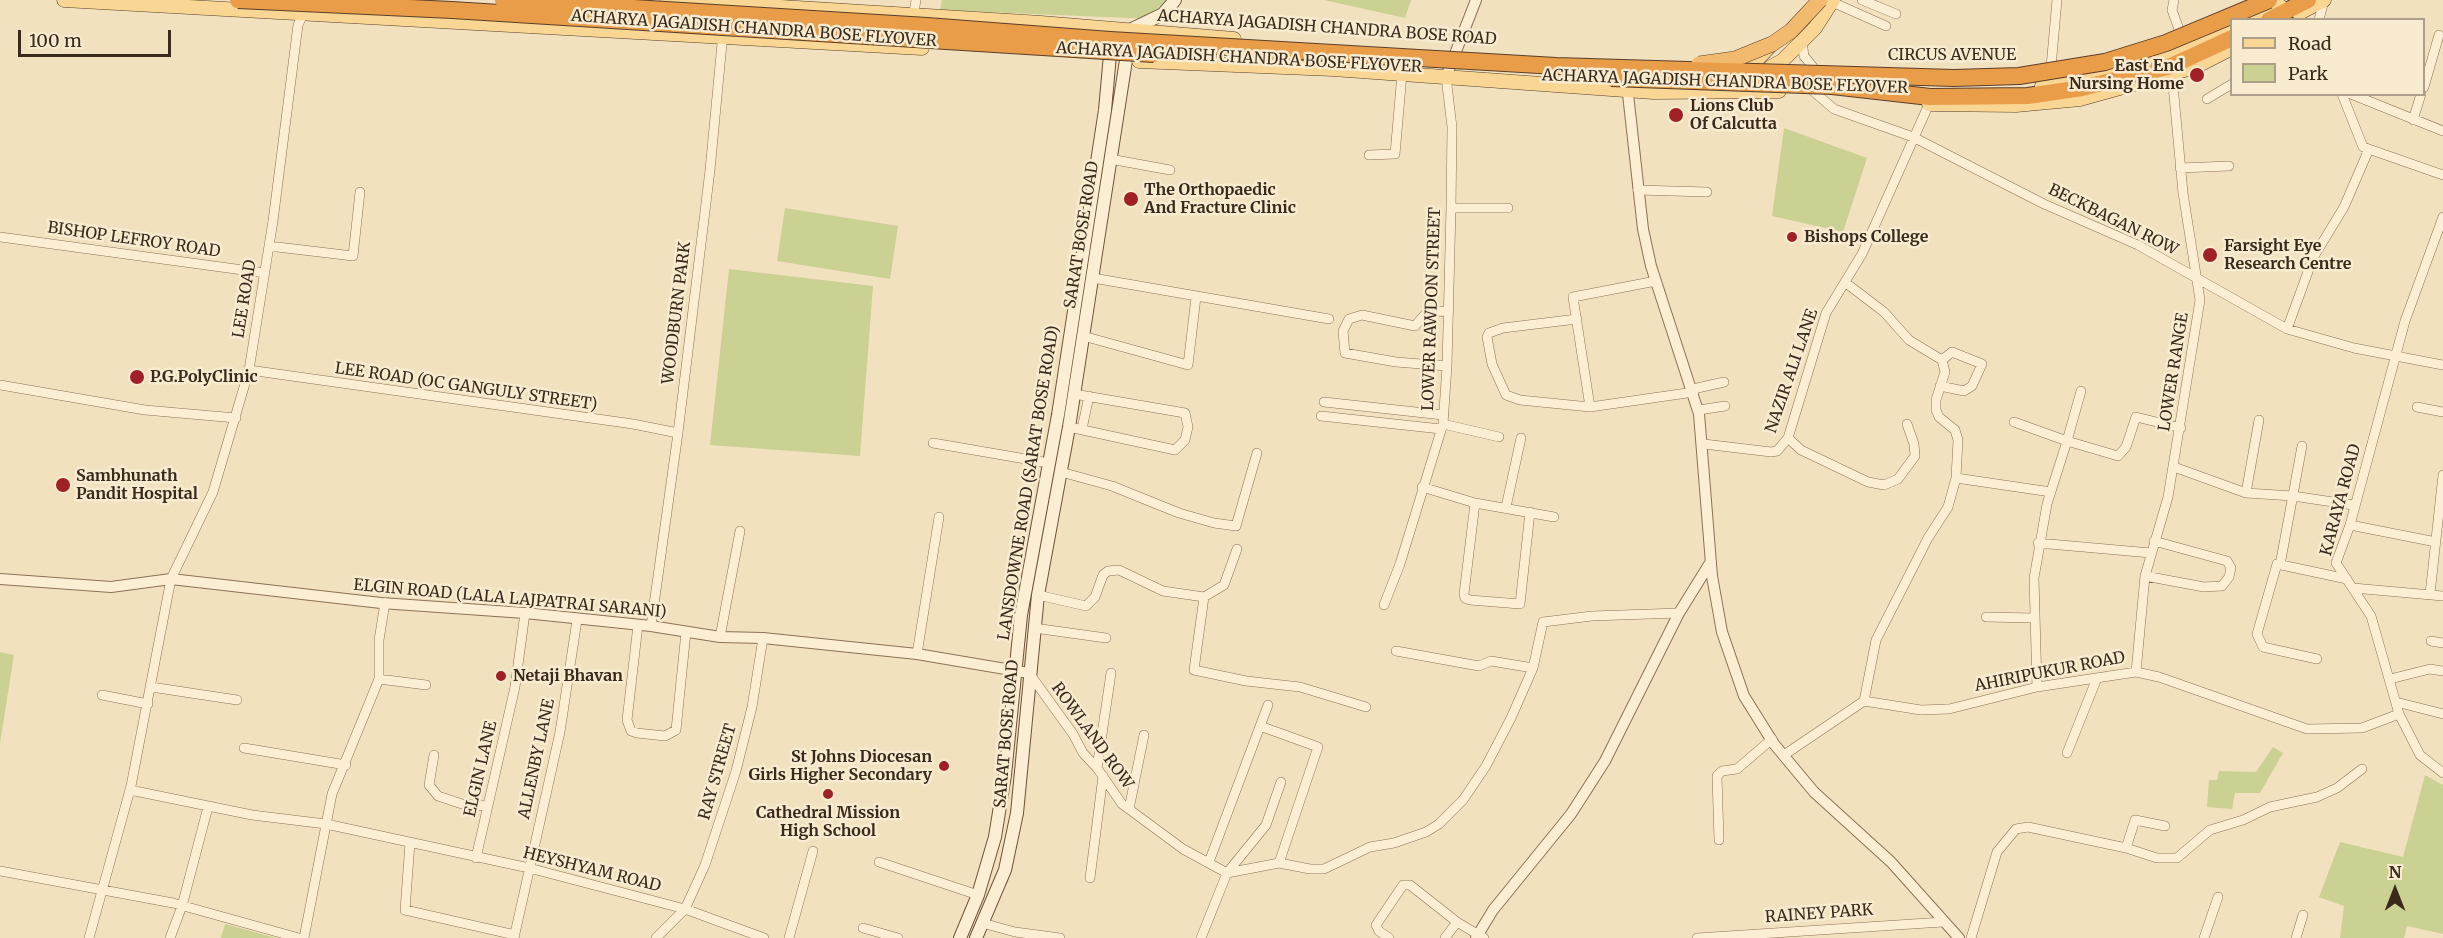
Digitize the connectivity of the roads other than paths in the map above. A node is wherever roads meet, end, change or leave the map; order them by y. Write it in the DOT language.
graph roads {
  1 [pos="64,0"];
  2 [pos="238,0"];
  3 [pos="503,0"];
  4 [pos="596,0"];
  5 [pos="667,0"];
  6 [pos="916,0"];
  7 [pos="1175,0"];
  8 [pos="1476,0"];
  9 [pos="1810,0"];
  10 [pos="1862,0"];
  11 [pos="2057,0"];
  12 [pos="2174,0"];
  13 [pos="2249,0"];
  14 [pos="2269,0"];
  15 [pos="2293,0"];
  16 [pos="2308,0"];
  17 [pos="2324,0"];
  18 [pos="1828,1"];
  19 [pos="127,2"];
  20 [pos="726,3"];
  21 [pos="768,3"];
  22 [pos="307,6"];
  23 [pos="1896,14"];
  24 [pos="913,16"];
  25 [pos="2255,18"];
  26 [pos="2272,18"];
  27 [pos="2291,18"];
  28 [pos="2320,18"];
  29 [pos="1886,26"];
  30 [pos="592,28"];
  31 [pos="1112,28"];
  32 [pos="2230,29"];
  33 [pos="1132,30"];
  34 [pos="2180,32"];
  35 [pos="2439,35"];
  36 [pos="723,36"];
  37 [pos="2230,39"];
  38 [pos="1802,41"];
  39 [pos="908,47"];
  40 [pos="2230,49"];
  41 [pos="1454,55"];
  42 [pos="1110,59"];
  43 [pos="1126,60"];
  44 [pos="1627,64"];
  45 [pos="1648,65"];
  46 [pos="1600,67"];
  47 [pos="1750,67"];
  48 [pos="1771,67"];
  49 [pos="1813,67"];
  50 [pos="2051,67"];
  51 [pos="1402,74"];
  52 [pos="2172,74"];
  53 [pos="1446,77"];
  54 [pos="2425,84"];
  55 [pos="2230,85"];
  56 [pos="1832,86"];
  57 [pos="1628,89"];
  58 [pos="1813,91"];
  59 [pos="1752,92"];
  60 [pos="1774,92"];
  61 [pos="2343,96"];
  62 [pos="2356,96"];
  63 [pos="2420,96"];
  64 [pos="2207,99"];
  65 [pos="1929,104"];
  66 [pos="2413,120"];
  67 [pos="2443,131"];
  68 [pos="1913,137"];
  69 [pos="2369,149"];
  70 [pos="1369,155"];
  71 [pos="1110,159"];
  72 [pos="2229,166"];
  73 [pos="2180,168"];
  74 [pos="1170,170"];
  75 [pos="2443,175"];
  76 [pos="1638,190"];
  77 [pos="360,192"];
  78 [pos="1707,192"];
  79 [pos="1451,208"];
  80 [pos="1508,208"];
  81 [pos="2443,217"];
  82 [pos="0,237"];
  83 [pos="269,246"];
  84 [pos="2433,247"];
  85 [pos="2443,249"];
  86 [pos="265,273"];
  87 [pos="1093,278"];
  88 [pos="2195,278"];
  89 [pos="1656,281"];
  90 [pos="1846,283"];
  91 [pos="1196,297"];
  92 [pos="1449,311"];
  93 [pos="1329,319"];
  94 [pos="1577,319"];
  95 [pos="2287,329"];
  96 [pos="1083,336"];
  97 [pos="2397,356"];
  98 [pos="1942,360"];
  99 [pos="2443,365"];
  100 [pos="1447,366"];
  101 [pos="249,370"];
  102 [pos="1724,382"];
  103 [pos="0,385"];
  104 [pos="1940,386"];
  105 [pos="1693,390"];
  106 [pos="2082,391"];
  107 [pos="1074,394"];
  108 [pos="1089,396"];
  109 [pos="1324,402"];
  110 [pos="1725,406"];
  111 [pos="1590,407"];
  112 [pos="2417,407"];
  113 [pos="1699,410"];
  114 [pos="2443,412"];
  115 [pos="1321,416"];
  116 [pos="236,418"];
  117 [pos="2259,420"];
  118 [pos="1442,422"];
  119 [pos="2014,422"];
  120 [pos="1907,424"];
  121 [pos="1069,427"];
  122 [pos="2181,428"];
  123 [pos="1083,429"];
  124 [pos="678,434"];
  125 [pos="1499,437"];
  126 [pos="1521,438"];
  127 [pos="1788,438"];
  128 [pos="2067,441"];
  129 [pos="933,443"];
  130 [pos="1704,444"];
  131 [pos="2302,446"];
  132 [pos="1257,453"];
  133 [pos="1049,463"];
  134 [pos="2174,466"];
  135 [pos="1061,472"];
  136 [pos="2443,476"];
  137 [pos="1956,478"];
  138 [pos="1422,487"];
  139 [pos="2051,492"];
  140 [pos="2246,493"];
  141 [pos="2293,496"];
  142 [pos="1476,503"];
  143 [pos="2353,505"];
  144 [pos="1506,507"];
  145 [pos="1530,512"];
  146 [pos="2440,515"];
  147 [pos="939,517"];
  148 [pos="1554,517"];
  149 [pos="2350,525"];
  150 [pos="740,531"];
  151 [pos="2154,541"];
  152 [pos="2436,542"];
  153 [pos="2038,543"];
  154 [pos="1237,549"];
  155 [pos="2151,552"];
  156 [pos="1710,563"];
  157 [pos="2280,565"];
  158 [pos="2145,576"];
  159 [pos="0,579"];
  160 [pos="171,579"];
  161 [pos="2347,579"];
  162 [pos="2353,588"];
  163 [pos="2430,594"];
  164 [pos="1038,595"];
  165 [pos="2443,596"];
  166 [pos="1204,597"];
  167 [pos="386,603"];
  168 [pos="1384,605"];
  169 [pos="525,613"];
  170 [pos="1679,613"];
  171 [pos="1986,617"];
  172 [pos="2034,618"];
  173 [pos="577,620"];
  174 [pos="638,625"];
  175 [pos="651,626"];
  176 [pos="1034,628"];
  177 [pos="686,632"];
  178 [pos="720,637"];
  179 [pos="763,638"];
  180 [pos="1106,638"];
  181 [pos="2431,641"];
  182 [pos="2443,643"];
  183 [pos="1396,651"];
  184 [pos="917,654"];
  185 [pos="2317,659"];
  186 [pos="1533,668"];
  187 [pos="1016,670"];
  188 [pos="2443,671"];
  189 [pos="2136,672"];
  190 [pos="1029,673"];
  191 [pos="1111,673"];
  192 [pos="2097,678"];
  193 [pos="379,679"];
  194 [pos="2390,679"];
  195 [pos="426,685"];
  196 [pos="152,687"];
  197 [pos="2037,687"];
  198 [pos="102,695"];
  199 [pos="237,700"];
  200 [pos="1864,701"];
  201 [pos="2396,702"];
  202 [pos="148,704"];
  203 [pos="1268,705"];
  204 [pos="1366,707"];
  205 [pos="2399,714"];
  206 [pos="2443,714"];
  207 [pos="1260,726"];
  208 [pos="1144,735"];
  209 [pos="1772,739"];
  210 [pos="244,748"];
  211 [pos="2067,753"];
  212 [pos="434,755"];
  213 [pos="1784,755"];
  214 [pos="346,765"];
  215 [pos="2362,768"];
  216 [pos="1100,772"];
  217 [pos="2443,773"];
  218 [pos="1281,782"];
  219 [pos="130,790"];
  220 [pos="487,806"];
  221 [pos="208,807"];
  222 [pos="1129,809"];
  223 [pos="326,824"];
  224 [pos="2165,826"];
  225 [pos="1719,840"];
  226 [pos="410,843"];
  227 [pos="2126,848"];
  228 [pos="813,851"];
  229 [pos="477,858"];
  230 [pos="879,862"];
  231 [pos="1209,862"];
  232 [pos="1279,863"];
  233 [pos="529,868"];
  234 [pos="0,871"];
  235 [pos="1227,873"];
  236 [pos="1090,878"];
  237 [pos="102,888"];
  238 [pos="978,895"];
  239 [pos="2218,897"];
  240 [pos="182,906"];
  241 [pos="685,909"];
  242 [pos="2303,915"];
  243 [pos="1457,922"];
  244 [pos="1942,922"];
  245 [pos="982,923"];
  246 [pos="863,928"];
  247 [pos="515,937"];
  248 [pos="1479,937"];
  249 [pos="89,938"];
  250 [pos="170,938"];
  251 [pos="299,938"];
  252 [pos="304,938"];
  253 [pos="657,938"];
  254 [pos="764,938"];
  255 [pos="789,938"];
  256 [pos="898,938"];
  257 [pos="960,938"];
  258 [pos="976,938"];
  259 [pos="1060,938"];
  260 [pos="1201,938"];
  261 [pos="1389,938"];
  262 [pos="1445,938"];
  263 [pos="1697,938"];
  264 [pos="1959,938"];
  265 [pos="1971,938"];
  266 [pos="2204,938"];
  267 [pos="2296,938"];
  1 -- 19 [label="main road"];
  2 -- 56 [label="highway, ACHARYA JAGADISH CHANDRA BOSE FLYOVER, bridge"];
  3 -- 46 [label="highway, ACHARYA JAGADISH CHANDRA BOSE FLYOVER, bridge"];
  4 -- 30 [label="main road"];
  5 -- 20 [label="main road, ACHARYA JAGADISH CHANDRA BOSE ROAD"];
  6 -- 24 [label="street"];
  7 -- 33 [label="main road"];
  8 -- 41 [label="street"];
  9 -- 47 [label="main road"];
  10 -- 23 [label="street"];
  11 -- 50 [label="street"];
  12 -- 34 [label="street"];
  13 -- 34 [label="main road, CIRCUS AVENUE"];
  14 -- 46 [label="highway, ACHARYA JAGADISH CHANDRA BOSE FLYOVER, bridge"];
  15 -- 25 [label="main road"];
  16 -- 26 [label="highway"];
  17 -- 27 [label="main road"];
  17 -- 28 [label="street"];
  18 -- 29 [label="street"];
  18 -- 38 [label="main road"];
  18 -- 45 [label="highway, bridge"];
  19 -- 22 [label="main road"];
  20 -- 21 [label="main road, ACHARYA JAGADISH CHANDRA BOSE ROAD"];
  20 -- 36 [label="street, WOODBURN PARK"];
  21 -- 24 [label="main road, ACHARYA JAGADISH CHANDRA BOSE ROAD"];
  22 -- 30 [label="main road"];
  22 -- 83 [label="street, LEE ROAD"];
  24 -- 31 [label="main road, ACHARYA JAGADISH CHANDRA BOSE ROAD"];
  24 -- 39 [label="street"];
  30 -- 36 [label="main road"];
  31 -- 33 [label="main road, ACHARYA JAGADISH CHANDRA BOSE ROAD"];
  31 -- 42 [label="main road, LANSDOWNE ROAD (SARAT BOSE ROAD)"];
  32 -- 56 [label="main road, ACHARYA JAGADISH CHANDRA BOSE FLYOVER"];
  33 -- 41 [label="main road, ACHARYA JAGADISH CHANDRA BOSE ROAD"];
  33 -- 43 [label="main road, SARAT BOSE ROAD"];
  34 -- 50 [label="main road, CIRCUS AVENUE"];
  35 -- 54 [label="street"];
  36 -- 39 [label="main road"];
  36 -- 124 [label="street, WOODBURN PARK"];
  37 -- 56 [label="highway"];
  38 -- 48 [label="main road"];
  38 -- 49 [label="street"];
  39 -- 42 [label="main road"];
  40 -- 52 [label="main road"];
  41 -- 44 [label="main road, ACHARYA JAGADISH CHANDRA BOSE ROAD"];
  41 -- 53 [label="street"];
  42 -- 43 [label="main road"];
  42 -- 133 [label="main road, LANSDOWNE ROAD (SARAT BOSE ROAD)"];
  43 -- 51 [label="main road"];
  43 -- 71 [label="main road, SARAT BOSE ROAD"];
  44 -- 45 [label="main road, ACHARYA JAGADISH CHANDRA BOSE ROAD"];
  44 -- 57 [label="street"];
  45 -- 46 [label="highway, bridge"];
  45 -- 47 [label="main road, ACHARYA JAGADISH CHANDRA BOSE ROAD"];
  47 -- 48 [label="main road, CIRCUS AVENUE"];
  47 -- 59 [label="main road"];
  48 -- 49 [label="main road, CIRCUS AVENUE"];
  48 -- 60 [label="main road"];
  49 -- 50 [label="main road, CIRCUS AVENUE"];
  49 -- 58 [label="street"];
  51 -- 53 [label="main road"];
  51 -- 70 [label="street"];
  52 -- 65 [label="main road"];
  52 -- 73 [label="street, LOWER RANGE"];
  53 -- 57 [label="main road"];
  53 -- 79 [label="street, LOWER RAWDON STREET"];
  55 -- 64 [label="street"];
  57 -- 59 [label="main road"];
  57 -- 76 [label="street"];
  58 -- 60 [label="main road"];
  58 -- 65 [label="main road"];
  58 -- 68 [label="street, BECKBAGAN ROW"];
  59 -- 60 [label="main road"];
  61 -- 69 [label="street"];
  62 -- 66 [label="street"];
  63 -- 66 [label="street"];
  65 -- 68 [label="street, NAZIR ALI LANE"];
  66 -- 67 [label="street"];
  68 -- 88 [label="street, BECKBAGAN ROW"];
  68 -- 90 [label="street, NAZIR ALI LANE"];
  69 -- 75 [label="street"];
  69 -- 95 [label="street"];
  71 -- 74 [label="street"];
  71 -- 87 [label="main road, SARAT BOSE ROAD"];
  72 -- 73 [label="street"];
  73 -- 88 [label="street, LOWER RANGE"];
  76 -- 78 [label="street"];
  76 -- 89 [label="street"];
  77 -- 83 [label="street"];
  79 -- 80 [label="street"];
  79 -- 92 [label="street, LOWER RAWDON STREET"];
  81 -- 84 [label="street, KARAYA ROAD"];
  82 -- 86 [label="street, BISHOP LEFROY ROAD"];
  83 -- 86 [label="street, LEE ROAD"];
  84 -- 85 [label="street"];
  84 -- 97 [label="street, KARAYA ROAD"];
  86 -- 101 [label="street, LEE ROAD"];
  87 -- 91 [label="street"];
  87 -- 96 [label="main road, SARAT BOSE ROAD"];
  88 -- 95 [label="street, BECKBAGAN ROW"];
  88 -- 122 [label="street, LOWER RANGE"];
  89 -- 94 [label="street"];
  89 -- 105 [label="street"];
  90 -- 98 [label="street"];
  90 -- 127 [label="street, NAZIR ALI LANE"];
  91 -- 93 [label="street"];
  91 -- 96 [label="street"];
  92 -- 100 [label="street, LOWER RAWDON STREET"];
  92 -- 100 [label="street"];
  94 -- 111 [label="street"];
  94 -- 111 [label="street"];
  95 -- 97 [label="street, BECKBAGAN ROW"];
  96 -- 107 [label="main road, SARAT BOSE ROAD"];
  97 -- 99 [label="street, BECKBAGAN ROW"];
  97 -- 143 [label="street, KARAYA ROAD"];
  98 -- 104 [label="street"];
  98 -- 104 [label="street"];
  100 -- 118 [label="street, LOWER RAWDON STREET"];
  101 -- 116 [label="street, LEE ROAD"];
  101 -- 124 [label="street, LEE ROAD (OC GANGULY STREET)"];
  102 -- 105 [label="street"];
  103 -- 116 [label="street"];
  104 -- 137 [label="street"];
  105 -- 111 [label="street"];
  105 -- 113 [label="street"];
  106 -- 128 [label="street"];
  107 -- 108 [label="street"];
  107 -- 121 [label="main road, SARAT BOSE ROAD"];
  108 -- 123 [label="street"];
  108 -- 123 [label="street"];
  109 -- 118 [label="street"];
  110 -- 113 [label="street"];
  112 -- 114 [label="street"];
  113 -- 130 [label="street"];
  115 -- 118 [label="street"];
  116 -- 160 [label="street, LEE ROAD"];
  117 -- 140 [label="street"];
  118 -- 125 [label="street"];
  118 -- 138 [label="street, LOWER RAWDON STREET"];
  119 -- 128 [label="street"];
  120 -- 127 [label="street"];
  121 -- 123 [label="street"];
  121 -- 135 [label="main road, SARAT BOSE ROAD"];
  122 -- 128 [label="street"];
  122 -- 134 [label="street, LOWER RANGE"];
  124 -- 175 [label="street, WOODBURN PARK"];
  126 -- 144 [label="street"];
  127 -- 130 [label="street, NAZIR ALI LANE"];
  128 -- 139 [label="street"];
  129 -- 133 [label="street"];
  130 -- 156 [label="street"];
  131 -- 141 [label="street"];
  132 -- 135 [label="street"];
  133 -- 187 [label="main road, LANSDOWNE ROAD (SARAT BOSE ROAD)"];
  134 -- 140 [label="street"];
  134 -- 151 [label="street, LOWER RANGE"];
  135 -- 164 [label="main road, SARAT BOSE ROAD"];
  136 -- 146 [label="street"];
  137 -- 139 [label="street"];
  137 -- 200 [label="street"];
  138 -- 142 [label="street"];
  138 -- 168 [label="street, LOWER RAWDON STREET"];
  139 -- 153 [label="street"];
  140 -- 141 [label="street"];
  141 -- 143 [label="street"];
  141 -- 157 [label="street"];
  142 -- 144 [label="street"];
  142 -- 145 [label="street"];
  143 -- 149 [label="street, KARAYA ROAD"];
  144 -- 145 [label="street"];
  145 -- 148 [label="street"];
  146 -- 152 [label="street"];
  147 -- 184 [label="street"];
  149 -- 152 [label="street"];
  149 -- 161 [label="street, KARAYA ROAD"];
  150 -- 178 [label="street"];
  151 -- 155 [label="street, LOWER RANGE"];
  151 -- 158 [label="street"];
  152 -- 163 [label="street"];
  153 -- 155 [label="street"];
  153 -- 172 [label="street"];
  154 -- 166 [label="street"];
  155 -- 158 [label="street, LOWER RANGE"];
  156 -- 170 [label="street"];
  156 -- 209 [label="street"];
  157 -- 161 [label="street"];
  157 -- 185 [label="street"];
  158 -- 189 [label="street, LOWER RANGE"];
  159 -- 160 [label="street, ELGIN ROAD (LALA LAJPATRAI SARANI)"];
  160 -- 167 [label="street, ELGIN ROAD (LALA LAJPATRAI SARANI)"];
  160 -- 196 [label="street, LEE ROAD"];
  161 -- 162 [label="street, KARAYA ROAD"];
  162 -- 163 [label="street"];
  162 -- 194 [label="street, KARAYA ROAD"];
  163 -- 165 [label="street"];
  164 -- 166 [label="street"];
  164 -- 176 [label="main road, SARAT BOSE ROAD"];
  166 -- 204 [label="street"];
  167 -- 169 [label="street, ELGIN ROAD (LALA LAJPATRAI SARANI)"];
  167 -- 193 [label="street"];
  169 -- 173 [label="street, ELGIN ROAD (LALA LAJPATRAI SARANI)"];
  169 -- 220 [label="street, ELGIN LANE"];
  170 -- 186 [label="street"];
  170 -- 248 [label="street"];
  171 -- 172 [label="street"];
  172 -- 197 [label="street"];
  173 -- 174 [label="street, ELGIN ROAD (LALA LAJPATRAI SARANI)"];
  173 -- 233 [label="street, ALLENBY LANE"];
  174 -- 175 [label="street, ELGIN ROAD (LALA LAJPATRAI SARANI)"];
  174 -- 177 [label="street"];
  175 -- 177 [label="street, ELGIN ROAD (LALA LAJPATRAI SARANI)"];
  176 -- 180 [label="street"];
  176 -- 190 [label="main road, SARAT BOSE ROAD"];
  177 -- 178 [label="street, ELGIN ROAD (LALA LAJPATRAI SARANI)"];
  178 -- 179 [label="street, ELGIN ROAD (LALA LAJPATRAI SARANI)"];
  179 -- 184 [label="street, ELGIN ROAD (LALA LAJPATRAI SARANI)"];
  179 -- 241 [label="street, RAY STREET"];
  181 -- 182 [label="street"];
  183 -- 186 [label="street"];
  184 -- 187 [label="street, ELGIN ROAD (LALA LAJPATRAI SARANI)"];
  186 -- 232 [label="street"];
  187 -- 190 [label="street"];
  187 -- 238 [label="main road, LANSDOWNE ROAD (SARAT BOSE ROAD)"];
  188 -- 194 [label="street"];
  189 -- 192 [label="street, AHIRIPUKUR ROAD"];
  189 -- 205 [label="street, AHIRIPUKUR ROAD"];
  190 -- 216 [label="street, ROWLAND ROW"];
  190 -- 245 [label="main road, SARAT BOSE ROAD"];
  191 -- 216 [label="street"];
  192 -- 197 [label="street, AHIRIPUKUR ROAD"];
  192 -- 211 [label="street"];
  193 -- 195 [label="street"];
  193 -- 214 [label="street"];
  194 -- 201 [label="street, KARAYA ROAD"];
  196 -- 199 [label="street"];
  196 -- 202 [label="street, LEE ROAD"];
  197 -- 200 [label="street, AHIRIPUKUR ROAD"];
  198 -- 202 [label="street"];
  200 -- 213 [label="street"];
  201 -- 205 [label="street, KARAYA ROAD"];
  201 -- 206 [label="street"];
  202 -- 219 [label="street, LEE ROAD"];
  203 -- 207 [label="street"];
  205 -- 217 [label="street, KARAYA ROAD"];
  207 -- 231 [label="street"];
  207 -- 232 [label="street"];
  208 -- 222 [label="street"];
  209 -- 213 [label="street"];
  209 -- 225 [label="street"];
  210 -- 214 [label="street"];
  212 -- 220 [label="street"];
  213 -- 244 [label="street"];
  214 -- 223 [label="street"];
  215 -- 227 [label="street"];
  216 -- 222 [label="street, ROWLAND ROW"];
  216 -- 236 [label="street"];
  218 -- 235 [label="street"];
  219 -- 221 [label="street, HEYSHYAM ROAD"];
  219 -- 237 [label="street, LEE ROAD"];
  220 -- 229 [label="street, ELGIN LANE"];
  221 -- 223 [label="street, HEYSHYAM ROAD"];
  221 -- 240 [label="street"];
  222 -- 231 [label="street, ROWLAND ROW"];
  223 -- 226 [label="street, HEYSHYAM ROAD"];
  223 -- 252 [label="street"];
  224 -- 227 [label="street"];
  226 -- 229 [label="street, HEYSHYAM ROAD"];
  226 -- 247 [label="street"];
  227 -- 265 [label="street"];
  228 -- 255 [label="street"];
  229 -- 233 [label="street, HEYSHYAM ROAD"];
  230 -- 238 [label="street"];
  231 -- 235 [label="street, ROWLAND ROW"];
  232 -- 235 [label="street"];
  233 -- 241 [label="street, HEYSHYAM ROAD"];
  233 -- 247 [label="street, ALLENBY LANE"];
  234 -- 237 [label="street"];
  235 -- 260 [label="street"];
  237 -- 240 [label="street"];
  237 -- 249 [label="street, LEE ROAD"];
  238 -- 257 [label="main road, LANSDOWNE ROAD (SARAT BOSE ROAD)"];
  239 -- 266 [label="street"];
  240 -- 250 [label="street"];
  240 -- 251 [label="street"];
  241 -- 253 [label="street, RAY STREET"];
  241 -- 254 [label="street, HEYSHYAM ROAD"];
  242 -- 267 [label="street"];
  243 -- 248 [label="street"];
  243 -- 261 [label="street"];
  243 -- 262 [label="street"];
  244 -- 263 [label="street, RAINEY PARK"];
  244 -- 264 [label="street"];
  245 -- 258 [label="main road, SARAT BOSE ROAD"];
  245 -- 259 [label="street"];
  246 -- 256 [label="street"];
}
